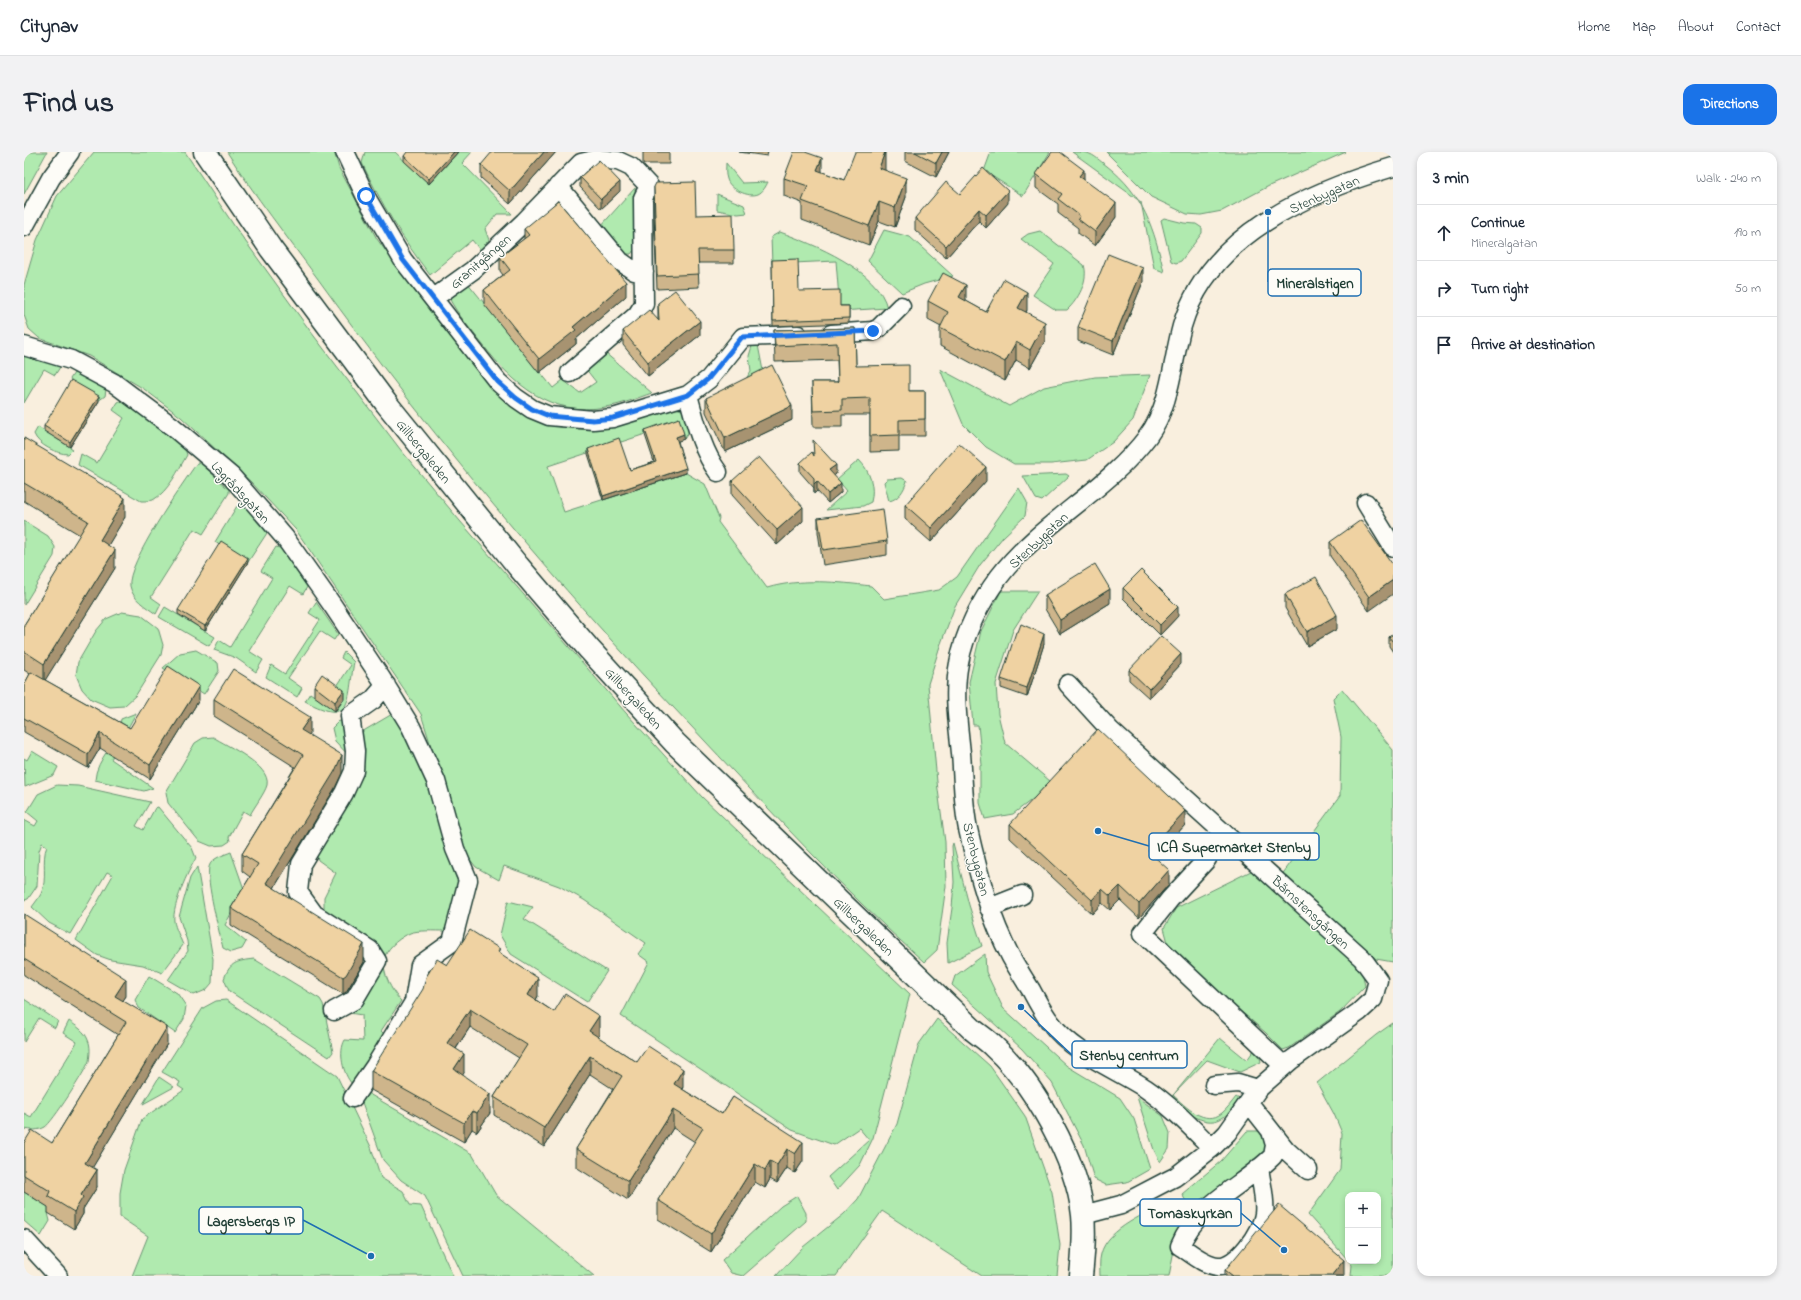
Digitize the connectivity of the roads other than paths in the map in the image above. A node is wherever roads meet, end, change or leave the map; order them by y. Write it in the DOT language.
graph roads {
  1 [pos="70,152"];
  2 [pos="205,152"];
  3 [pos="348,153"];
  4 [pos="1393,166"];
  5 [pos="558,186"];
  6 [pos="24,226"];
  7 [pos="644,272"];
  8 [pos="434,298"];
  9 [pos="901,306"];
  10 [pos="24,346"];
  11 [pos="570,373"];
  12 [pos="688,395"];
  13 [pos="718,472"];
  14 [pos="1366,503"];
  15 [pos="1393,547"];
  16 [pos="1068,684"];
  17 [pos="386,685"];
  18 [pos="1207,859"];
  19 [pos="1022,895"];
  20 [pos="989,908"];
  21 [pos="1385,978"];
  22 [pos="334,1011"];
  23 [pos="1284,1066"];
  24 [pos="1214,1085"];
  25 [pos="1253,1096"];
  26 [pos="353,1098"];
  27 [pos="1271,1131"];
  28 [pos="1212,1148"];
  29 [pos="1259,1168"];
  30 [pos="1308,1170"];
  31 [pos="1083,1215"];
  32 [pos="24,1239"];
  33 [pos="58,1276"];
  34 [pos="1081,1276"];
  1 -- 6 [label="street"];
  2 -- 31 [label="main road, Gillbergaleden"];
  3 -- 8 [label="street"];
  4 -- 20 [label="street, Stenbygatan"];
  5 -- 7 [label="street"];
  5 -- 7 [label="street, Granitgången"];
  5 -- 8 [label="street, Granitgången"];
  7 -- 11 [label="street"];
  8 -- 12 [label="street"];
  9 -- 12 [label="street"];
  10 -- 17 [label="street, Lagrådsgatan"];
  12 -- 13 [label="street"];
  14 -- 15 [label="street"];
  16 -- 21 [label="street, Bärnstensgången"];
  17 -- 22 [label="street"];
  17 -- 26 [label="street, Lagrådsgatan"];
  18 -- 23 [label="street"];
  19 -- 20 [label="street"];
  20 -- 28 [label="street, Stenbygatan"];
  21 -- 23 [label="street, Bärnstensgången"];
  23 -- 25 [label="street, Bärnstensgången"];
  24 -- 25 [label="street"];
  25 -- 27 [label="street"];
  25 -- 28 [label="street"];
  27 -- 29 [label="street"];
  27 -- 30 [label="street"];
  28 -- 31 [label="street"];
  29 -- 29 [label="street"];
  31 -- 34 [label="main road, Gillbergaleden"];
  32 -- 33 [label="street"];
}
